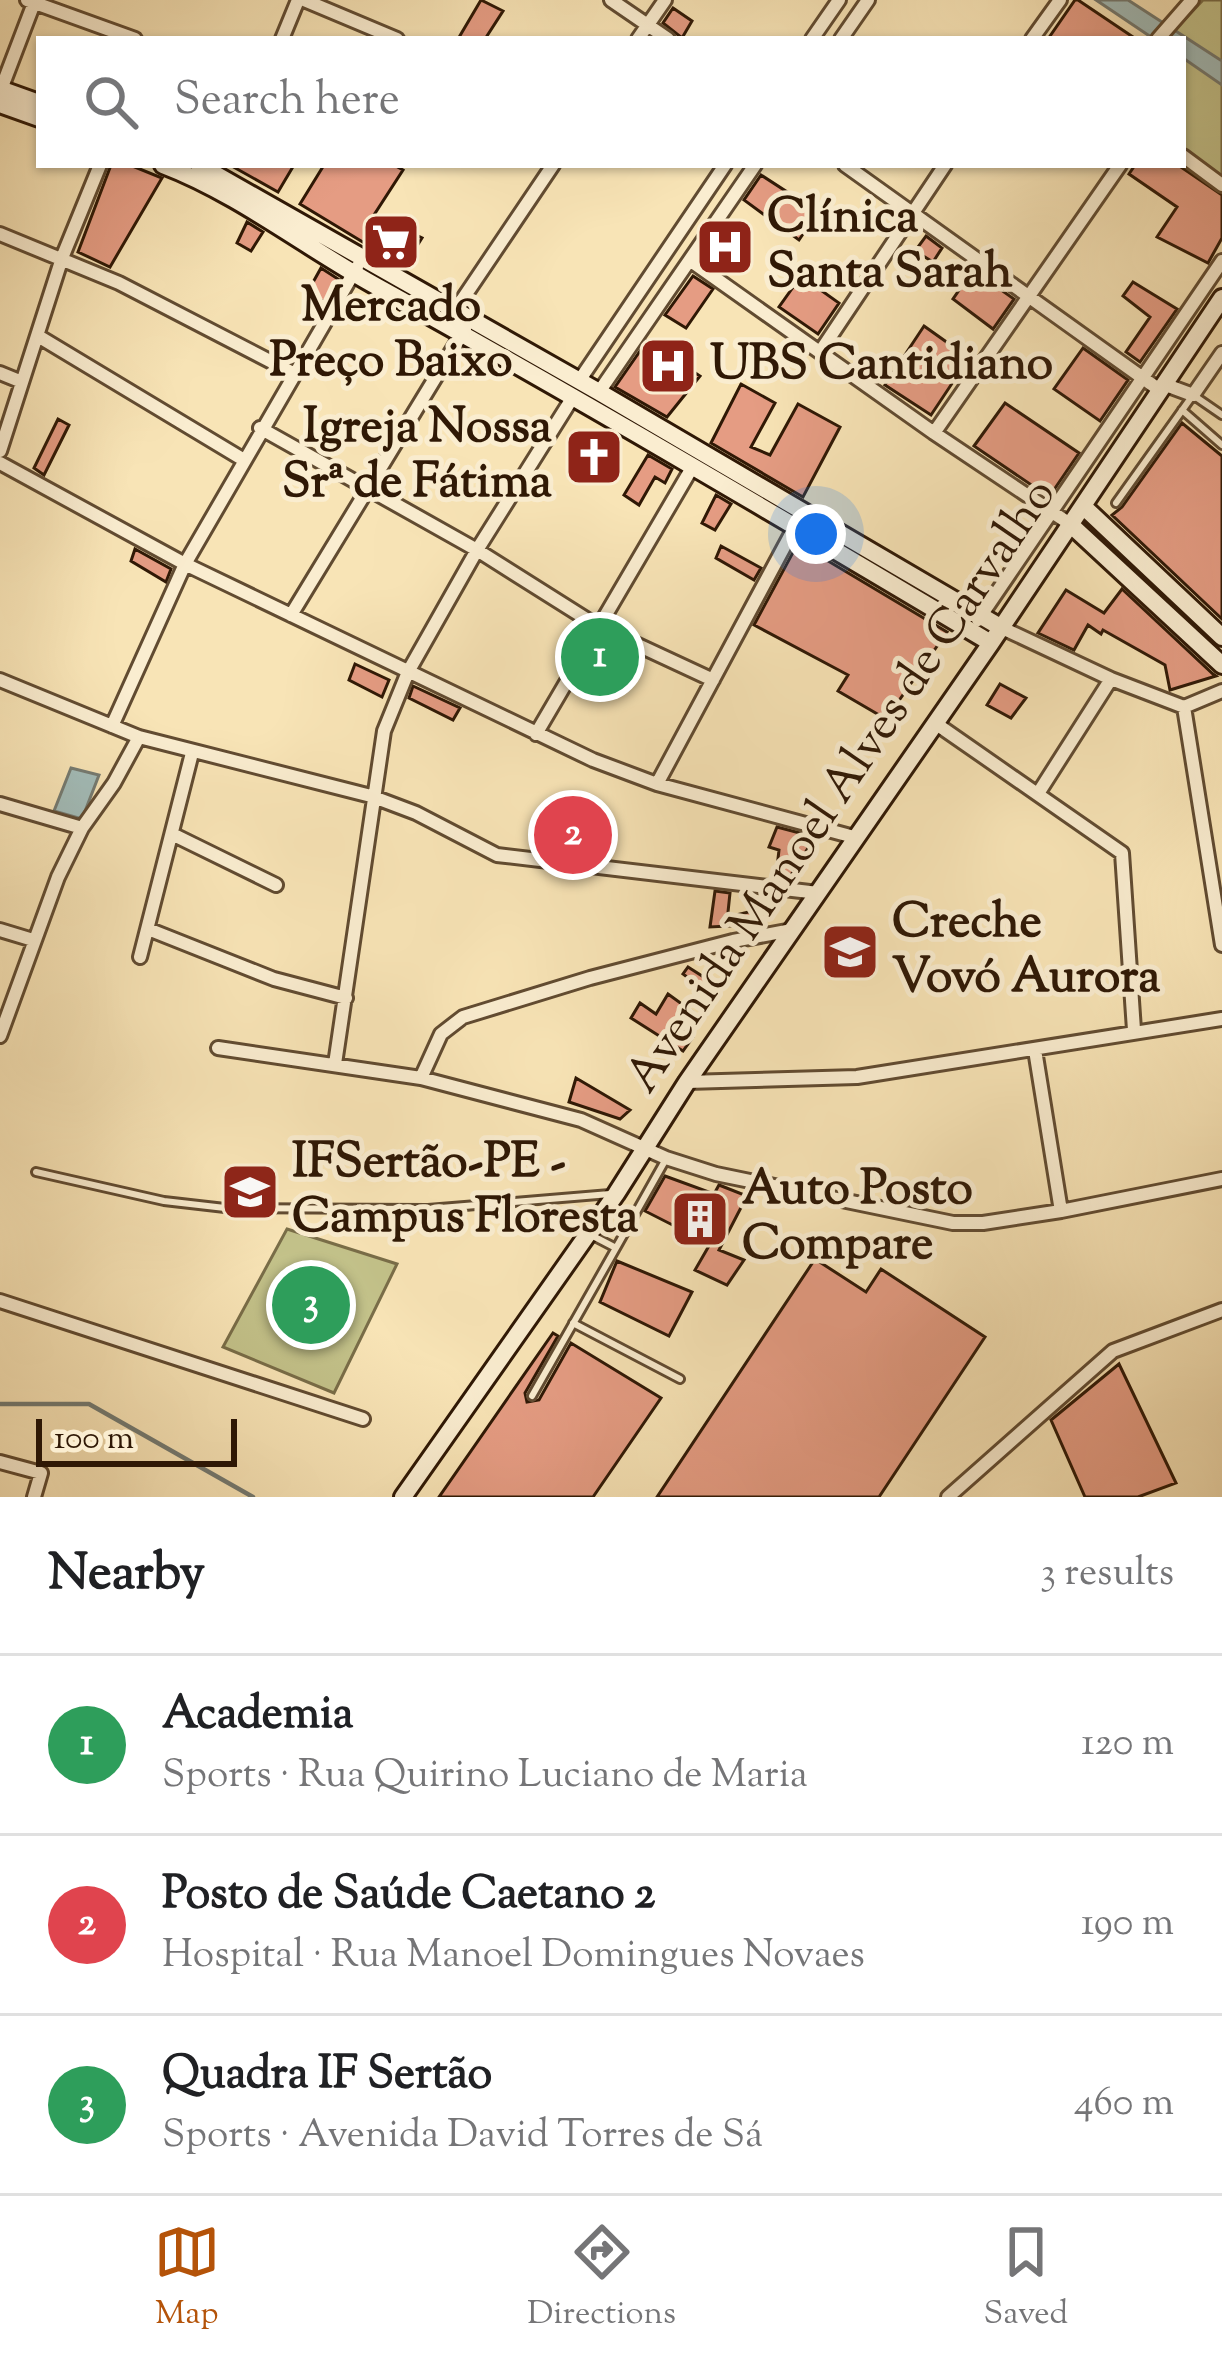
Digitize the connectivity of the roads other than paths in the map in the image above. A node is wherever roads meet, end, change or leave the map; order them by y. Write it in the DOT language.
graph roads {
  1 [pos="301,0"];
  2 [pos="610,0"];
  3 [pos="665,0"];
  4 [pos="839,0"];
  5 [pos="868,0"];
  6 [pos="1060,0"];
  7 [pos="1192,0"];
  8 [pos="30,1"];
  9 [pos="60,6"];
  10 [pos="648,25"];
  11 [pos="128,36"];
  12 [pos="283,36"];
  13 [pos="390,36"];
  14 [pos="640,36"];
  15 [pos="664,36"];
  16 [pos="814,36"];
  17 [pos="844,36"];
  18 [pos="1034,36"];
  19 [pos="1160,36"];
  20 [pos="0,90"];
  21 [pos="36,102"];
  22 [pos="0,104"];
  23 [pos="36,117"];
  24 [pos="1186,158"];
  25 [pos="99,168"];
  26 [pos="177,168"];
  27 [pos="551,168"];
  28 [pos="723,168"];
  29 [pos="753,168"];
  30 [pos="848,168"];
  31 [pos="943,168"];
  32 [pos="1118,168"];
  33 [pos="227,179"];
  34 [pos="1222,184"];
  35 [pos="912,212"];
  36 [pos="0,234"];
  37 [pos="62,258"];
  38 [pos="691,261"];
  39 [pos="1222,261"];
  40 [pos="358,266"];
  41 [pos="1217,284"];
  42 [pos="1029,298"];
  43 [pos="1222,298"];
  44 [pos="462,322"];
  45 [pos="38,336"];
  46 [pos="820,352"];
  47 [pos="1222,352"];
  48 [pos="0,373"];
  49 [pos="293,373"];
  50 [pos="1144,378"];
  51 [pos="22,382"];
  52 [pos="1164,388"];
  53 [pos="576,389"];
  54 [pos="599,392"];
  55 [pos="1193,395"];
  56 [pos="1182,410"];
  57 [pos="1222,415"];
  58 [pos="260,428"];
  59 [pos="934,433"];
  60 [pos="1222,445"];
  61 [pos="0,451"];
  62 [pos="244,460"];
  63 [pos="0,463"];
  64 [pos="694,466"];
  65 [pos="729,478"];
  66 [pos="370,489"];
  67 [pos="1116,503"];
  68 [pos="1082,506"];
  69 [pos="1053,512"];
  70 [pos="799,519"];
  71 [pos="1070,524"];
  72 [pos="477,550"];
  73 [pos="184,563"];
  74 [pos="291,615"];
  75 [pos="976,624"];
  76 [pos="599,627"];
  77 [pos="996,635"];
  78 [pos="1219,650"];
  79 [pos="408,672"];
  80 [pos="1111,679"];
  81 [pos="0,680"];
  82 [pos="713,680"];
  83 [pos="1222,691"];
  84 [pos="1184,707"];
  85 [pos="934,723"];
  86 [pos="112,726"];
  87 [pos="536,734"];
  88 [pos="139,736"];
  89 [pos="192,753"];
  90 [pos="657,784"];
  91 [pos="1039,792"];
  92 [pos="371,796"];
  93 [pos="0,805"];
  94 [pos="82,828"];
  95 [pos="172,834"];
  96 [pos="854,837"];
  97 [pos="276,885"];
  98 [pos="818,892"];
  99 [pos="148,929"];
  100 [pos="0,930"];
  101 [pos="792,930"];
  102 [pos="33,940"];
  103 [pos="1222,945"];
  104 [pos="140,957"];
  105 [pos="346,998"];
  106 [pos="1222,1019"];
  107 [pos="1134,1030"];
  108 [pos="0,1036"];
  109 [pos="218,1048"];
  110 [pos="1035,1049"];
  111 [pos="335,1064"];
  112 [pos="421,1078"];
  113 [pos="688,1082"];
  114 [pos="644,1148"];
  115 [pos="666,1158"];
  116 [pos="36,1172"];
  117 [pos="1222,1179"];
  118 [pos="616,1194"];
  119 [pos="1061,1211"];
  120 [pos="588,1233"];
  121 [pos="616,1248"];
  122 [pos="0,1301"];
  123 [pos="1222,1310"];
  124 [pos="573,1323"];
  125 [pos="680,1378"];
  126 [pos="532,1396"];
  127 [pos="363,1419"];
  128 [pos="0,1462"];
  129 [pos="954,1495"];
  130 [pos="34,1497"];
  131 [pos="403,1497"];
  1 -- 12 [label="street"];
  1 -- 13 [label="street"];
  2 -- 10 [label="street"];
  3 -- 10 [label="street"];
  4 -- 16 [label="street"];
  5 -- 17 [label="street"];
  6 -- 18 [label="street"];
  7 -- 19 [label="street"];
  8 -- 9 [label="street"];
  8 -- 20 [label="street"];
  9 -- 11 [label="street"];
  10 -- 14 [label="street"];
  10 -- 15 [label="street"];
  20 -- 21 [label="street"];
  22 -- 23 [label="street"];
  24 -- 34 [label="street"];
  25 -- 37 [label="street"];
  26 -- 33 [label="street"];
  27 -- 44 [label="street"];
  28 -- 53 [label="street"];
  29 -- 38 [label="street"];
  30 -- 35 [label="street"];
  31 -- 35 [label="street"];
  32 -- 42 [label="street"];
  33 -- 40 [label="street"];
  35 -- 42 [label="street"];
  35 -- 46 [label="street"];
  36 -- 37 [label="street"];
  37 -- 45 [label="street"];
  37 -- 49 [label="street"];
  38 -- 46 [label="street"];
  38 -- 54 [label="street"];
  39 -- 41 [label="street, Avenida Manoel Alves de Carvalho"];
  40 -- 44 [label="street"];
  40 -- 49 [label="street"];
  41 -- 50 [label="street, Avenida Manoel Alves de Carvalho"];
  42 -- 50 [label="street"];
  42 -- 59 [label="street"];
  43 -- 52 [label="street, Avenida Manoel Alves de Carvalho"];
  44 -- 53 [label="street"];
  44 -- 66 [label="street"];
  45 -- 51 [label="street"];
  45 -- 62 [label="street"];
  46 -- 59 [label="street"];
  47 -- 55 [label="street"];
  48 -- 51 [label="street"];
  49 -- 58 [label="street"];
  50 -- 52 [label="street"];
  50 -- 69 [label="street, Avenida Manoel Alves de Carvalho"];
  51 -- 61 [label="street"];
  52 -- 55 [label="street"];
  52 -- 68 [label="street, Avenida Manoel Alves de Carvalho"];
  53 -- 54 [label="street"];
  53 -- 64 [label="street"];
  53 -- 72 [label="street"];
  54 -- 65 [label="street"];
  55 -- 56 [label="lane"];
  55 -- 57 [label="lane"];
  56 -- 60 [label="lane"];
  56 -- 67 [label="lane"];
  58 -- 62 [label="street"];
  58 -- 66 [label="street"];
  59 -- 69 [label="street"];
  62 -- 73 [label="street"];
  63 -- 73 [label="street"];
  64 -- 65 [label="street"];
  64 -- 76 [label="street"];
  65 -- 70 [label="street"];
  66 -- 72 [label="street"];
  66 -- 74 [label="street"];
  68 -- 71 [label="street, Avenida Manoel Alves de Carvalho"];
  68 -- 78 [label="street"];
  69 -- 71 [label="street"];
  69 -- 75 [label="street, Avenida Manoel Alves de Carvalho"];
  70 -- 75 [label="street"];
  70 -- 82 [label="street"];
  71 -- 77 [label="street, Avenida Manoel Alves de Carvalho"];
  71 -- 78 [label="street"];
  72 -- 76 [label="street"];
  72 -- 79 [label="street"];
  73 -- 74 [label="street"];
  73 -- 86 [label="street"];
  74 -- 79 [label="street"];
  75 -- 77 [label="street"];
  76 -- 82 [label="street"];
  76 -- 87 [label="street"];
  77 -- 80 [label="street"];
  77 -- 85 [label="street, Avenida Manoel Alves de Carvalho"];
  79 -- 87 [label="street"];
  79 -- 92 [label="street"];
  80 -- 84 [label="street"];
  80 -- 91 [label="street"];
  81 -- 86 [label="street"];
  82 -- 90 [label="street"];
  83 -- 84 [label="street"];
  84 -- 103 [label="street"];
  85 -- 91 [label="street"];
  85 -- 96 [label="street, Avenida Manoel Alves de Carvalho"];
  86 -- 88 [label="street"];
  87 -- 90 [label="street"];
  88 -- 89 [label="street"];
  88 -- 94 [label="street"];
  89 -- 92 [label="street"];
  89 -- 95 [label="street"];
  90 -- 96 [label="street"];
  91 -- 107 [label="street"];
  92 -- 98 [label="street"];
  92 -- 105 [label="street"];
  93 -- 94 [label="street"];
  94 -- 102 [label="street"];
  95 -- 97 [label="street"];
  95 -- 99 [label="street"];
  96 -- 98 [label="street, Avenida Manoel Alves de Carvalho"];
  98 -- 101 [label="street, Avenida Manoel Alves de Carvalho"];
  99 -- 104 [label="street"];
  99 -- 105 [label="street"];
  100 -- 102 [label="street"];
  101 -- 112 [label="street"];
  101 -- 113 [label="street, Avenida Manoel Alves de Carvalho"];
  102 -- 108 [label="street"];
  105 -- 111 [label="street"];
  106 -- 107 [label="street"];
  107 -- 110 [label="street"];
  109 -- 111 [label="street"];
  110 -- 113 [label="street"];
  110 -- 119 [label="street"];
  111 -- 112 [label="street"];
  112 -- 114 [label="street"];
  113 -- 114 [label="street, Avenida Manoel Alves de Carvalho"];
  114 -- 115 [label="street"];
  114 -- 118 [label="street, Avenida Manoel Alves de Carvalho"];
  115 -- 119 [label="street"];
  115 -- 121 [label="lane"];
  116 -- 118 [label="lane"];
  117 -- 119 [label="street"];
  118 -- 120 [label="street, Avenida Manoel Alves de Carvalho"];
  120 -- 121 [label="lane"];
  120 -- 131 [label="street, Avenida Manoel Alves de Carvalho"];
  121 -- 124 [label="lane"];
  122 -- 127 [label="street"];
  123 -- 129 [label="street"];
  124 -- 125 [label="lane"];
  124 -- 126 [label="lane"];
  128 -- 130 [label="street"];
}
